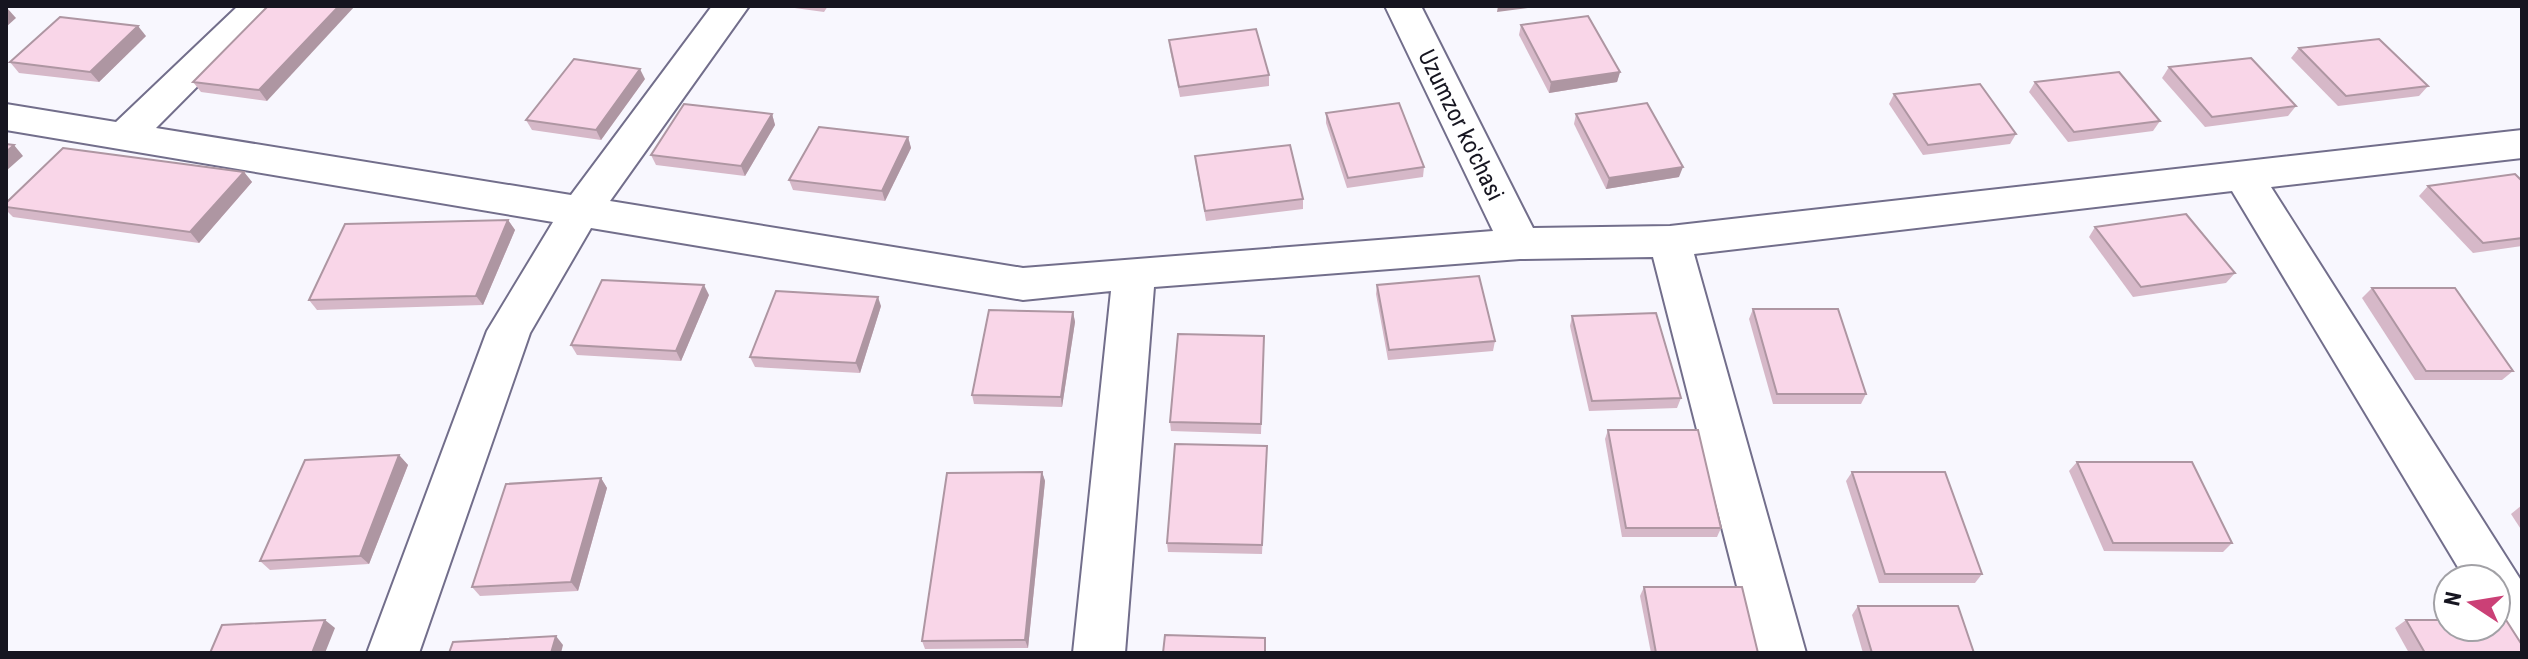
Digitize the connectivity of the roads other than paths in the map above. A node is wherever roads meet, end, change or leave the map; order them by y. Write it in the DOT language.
graph roads {
  1 [pos="259,6"];
  2 [pos="731,6"];
  3 [pos="1403,6"];
  4 [pos="6,117"];
  5 [pos="125,136"];
  6 [pos="2522,144"];
  7 [pos="2244,177"];
  8 [pos="580,212"];
  9 [pos="1670,241"];
  10 [pos="1520,244"];
  11 [pos="1134,273"];
  12 [pos="2482,563"];
  13 [pos="393,653"];
  14 [pos="1099,653"];
  15 [pos="1780,653"];
  1 -- 5 [label="street"];
  2 -- 8 [label="street"];
  3 -- 10 [label="street, Uzumzor ko'chasi"];
  4 -- 5 [label="street"];
  5 -- 8 [label="street"];
  6 -- 7 [label="street"];
  7 -- 9 [label="street"];
  7 -- 12 [label="street"];
  8 -- 11 [label="street"];
  8 -- 13 [label="street"];
  9 -- 10 [label="street"];
  9 -- 15 [label="street"];
  10 -- 11 [label="street"];
  11 -- 14 [label="street"];
}
